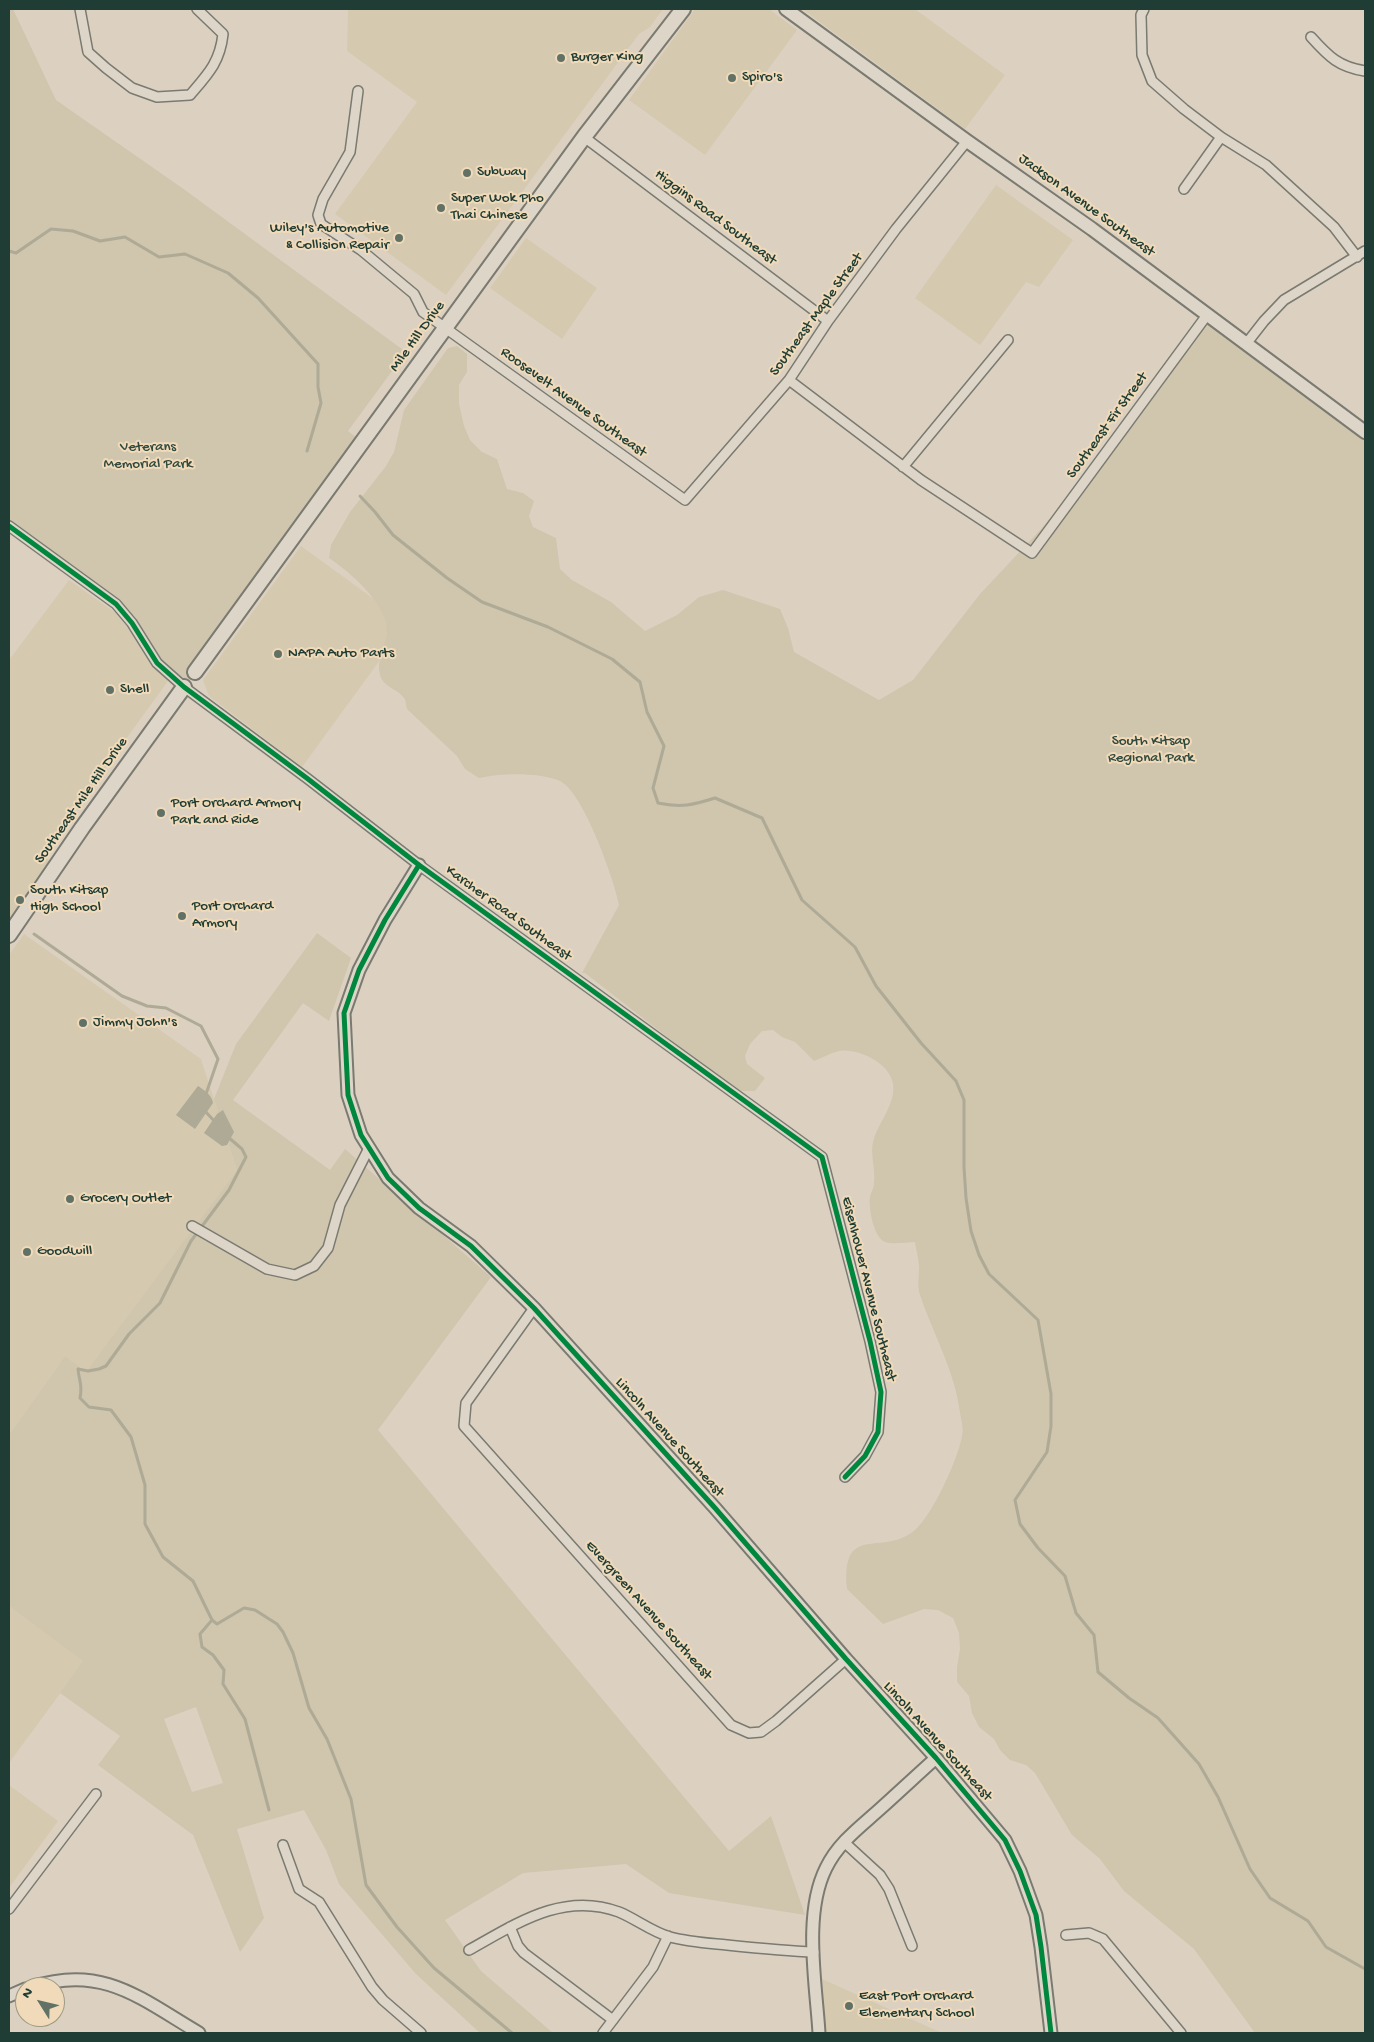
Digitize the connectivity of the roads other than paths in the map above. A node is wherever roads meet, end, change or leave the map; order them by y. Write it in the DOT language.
graph roads {
  1 [pos="80,9"];
  2 [pos="197,9"];
  3 [pos="683,9"];
  4 [pos="786,9"];
  5 [pos="1144,9"];
  6 [pos="1311,37"];
  7 [pos="1365,71"];
  8 [pos="358,91"];
  9 [pos="1221,136"];
  10 [pos="584,137"];
  11 [pos="967,141"];
  12 [pos="1184,188"];
  13 [pos="1365,251"];
  14 [pos="1357,257"];
  15 [pos="1207,315"];
  16 [pos="828,321"];
  17 [pos="445,328"];
  18 [pos="1008,340"];
  19 [pos="1246,344"];
  20 [pos="789,380"];
  21 [pos="1365,432"];
  22 [pos="903,468"];
  23 [pos="685,500"];
  24 [pos="9,526"];
  25 [pos="195,672"];
  26 [pos="184,687"];
  27 [pos="419,865"];
  28 [pos="9,935"];
  29 [pos="369,1148"];
  30 [pos="822,1157"];
  31 [pos="192,1226"];
  32 [pos="534,1308"];
  33 [pos="845,1478"];
  34 [pos="846,1660"];
  35 [pos="936,1758"];
  36 [pos="96,1794"];
  37 [pos="844,1842"];
  38 [pos="283,1845"];
  39 [pos="9,1909"];
  40 [pos="510,1928"];
  41 [pos="1066,1935"];
  42 [pos="668,1936"];
  43 [pos="912,1946"];
  44 [pos="469,1950"];
  45 [pos="814,1952"];
  46 [pos="65,1979"];
  47 [pos="613,2020"];
  48 [pos="410,2030"];
  49 [pos="199,2033"];
  50 [pos="421,2033"];
  51 [pos="603,2033"];
  52 [pos="819,2033"];
  53 [pos="1051,2033"];
  54 [pos="1181,2033"];
  1 -- 2 [label="street"];
  3 -- 10 [label="main road, Mile Hill Drive"];
  4 -- 11 [label="main road, Jackson Avenue Southeast"];
  5 -- 9 [label="street"];
  6 -- 7 [label="street"];
  8 -- 17 [label="street, Roosevelt Avenue Southeast"];
  9 -- 12 [label="street"];
  9 -- 14 [label="street"];
  10 -- 16 [label="street, Higgins Road Southeast"];
  10 -- 17 [label="main road, Mile Hill Drive"];
  11 -- 15 [label="main road, Jackson Avenue Southeast"];
  11 -- 16 [label="street, Southeast Maple Street"];
  13 -- 14 [label="street"];
  14 -- 19 [label="street"];
  15 -- 19 [label="main road, Jackson Avenue Southeast"];
  15 -- 22 [label="street, Southeast Fir Street"];
  16 -- 20 [label="street, Southeast Maple Street"];
  17 -- 23 [label="street, Roosevelt Avenue Southeast"];
  17 -- 25 [label="main road, Mile Hill Drive"];
  18 -- 22 [label="street"];
  19 -- 21 [label="main road, Jackson Avenue Southeast"];
  20 -- 22 [label="street"];
  20 -- 23 [label="street, Southeast Maple Street"];
  24 -- 26 [label="street, Karcher Road Southeast"];
  25 -- 26 [label="main road, Mile Hill Drive"];
  26 -- 27 [label="street, Karcher Road Southeast"];
  26 -- 28 [label="main road, Southeast Mile Hill Drive"];
  27 -- 29 [label="street, Lincoln Avenue Southeast"];
  27 -- 30 [label="street, Karcher Road Southeast"];
  29 -- 31 [label="street"];
  29 -- 32 [label="street, Lincoln Avenue Southeast"];
  30 -- 33 [label="street, Eisenhower Avenue Southeast"];
  32 -- 34 [label="street, Lincoln Avenue Southeast"];
  32 -- 34 [label="street, Evergreen Avenue Southeast"];
  34 -- 35 [label="street, Lincoln Avenue Southeast"];
  35 -- 37 [label="street"];
  35 -- 53 [label="street, Lincoln Avenue Southeast"];
  36 -- 39 [label="street"];
  37 -- 43 [label="street"];
  37 -- 45 [label="street"];
  38 -- 48 [label="street"];
  40 -- 42 [label="street"];
  40 -- 44 [label="street"];
  40 -- 47 [label="street"];
  41 -- 54 [label="street"];
  42 -- 45 [label="street"];
  42 -- 47 [label="street"];
  45 -- 52 [label="street"];
  46 -- 49 [label="street"];
  47 -- 51 [label="street"];
  48 -- 50 [label="street"];
}
